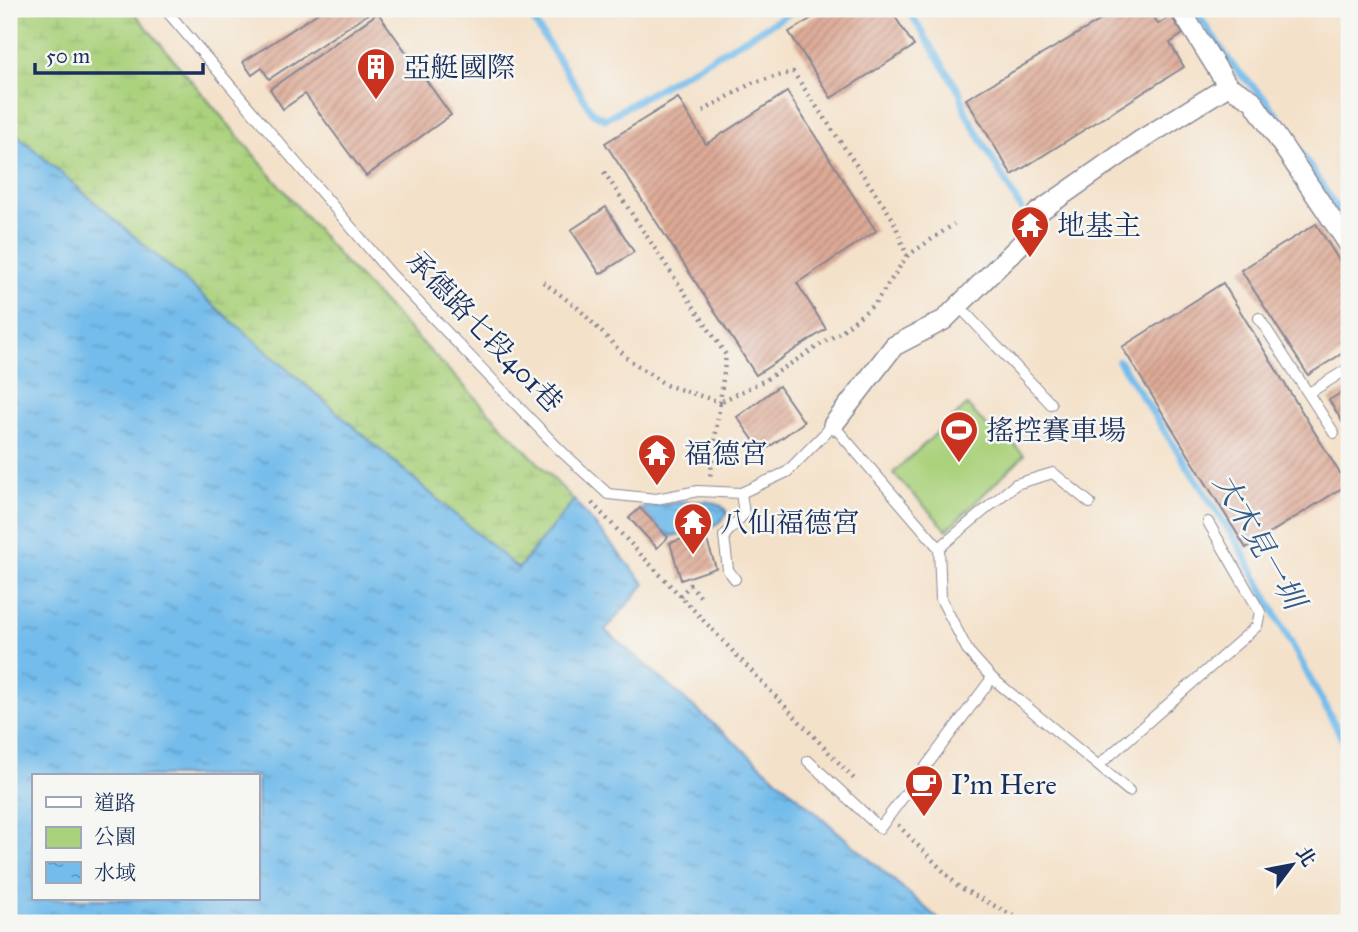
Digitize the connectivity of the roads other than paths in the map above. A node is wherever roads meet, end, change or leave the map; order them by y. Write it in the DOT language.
graph roads {
  1 [pos="165,9"];
  2 [pos="1180,9"];
  3 [pos="1228,86"];
  4 [pos="1349,245"];
  5 [pos="958,305"];
  6 [pos="1259,318"];
  7 [pos="1349,368"];
  8 [pos="1309,393"];
  9 [pos="1051,404"];
  10 [pos="833,425"];
  11 [pos="1334,433"];
  12 [pos="741,493"];
  13 [pos="1090,503"];
  14 [pos="1208,522"];
  15 [pos="939,548"];
  16 [pos="734,579"];
  17 [pos="992,678"];
  18 [pos="808,761"];
  19 [pos="1099,765"];
  20 [pos="1129,791"];
  1 -- 12 [label="lane, 承德路七段401巷"];
  2 -- 3 [label="street"];
  3 -- 4 [label="street"];
  3 -- 5 [label="street"];
  5 -- 9 [label="lane"];
  5 -- 10 [label="street"];
  6 -- 8 [label="lane"];
  7 -- 8 [label="lane"];
  8 -- 11 [label="lane"];
  10 -- 12 [label="lane, 承德路七段401巷"];
  10 -- 15 [label="lane"];
  12 -- 16 [label="lane"];
  13 -- 15 [label="lane"];
  14 -- 19 [label="lane"];
  15 -- 17 [label="lane"];
  17 -- 18 [label="lane"];
  17 -- 19 [label="lane"];
  19 -- 20 [label="lane"];
}
